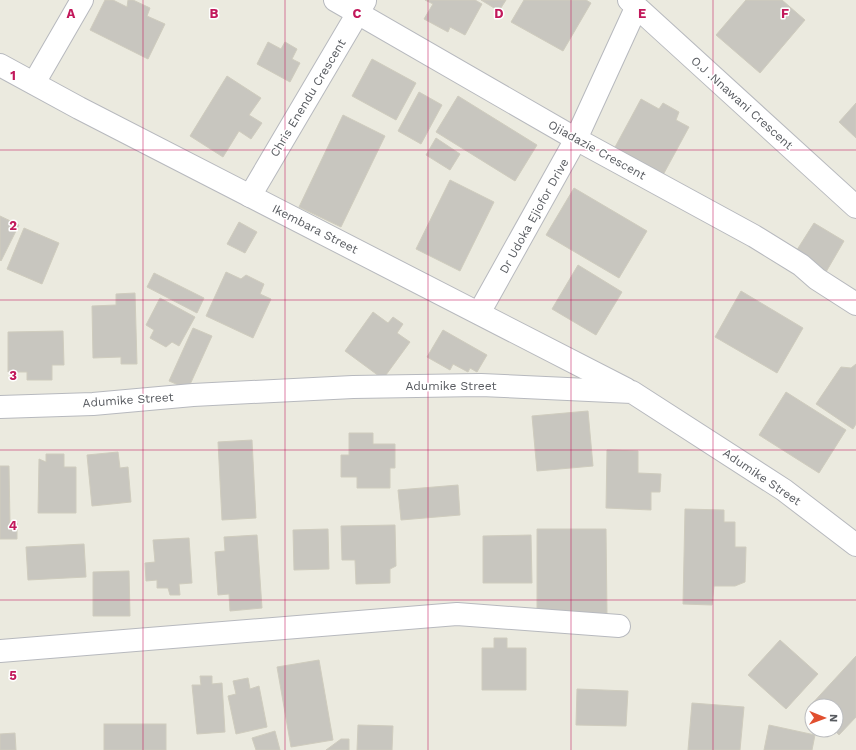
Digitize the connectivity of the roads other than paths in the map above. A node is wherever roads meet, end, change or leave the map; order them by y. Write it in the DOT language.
graph roads {
  1 [pos="82,0"];
  2 [pos="335,0"];
  3 [pos="632,4"];
  4 [pos="361,7"];
  5 [pos="0,65"];
  6 [pos="34,83"];
  7 [pos="576,139"];
  8 [pos="250,196"];
  9 [pos="856,206"];
  10 [pos="856,304"];
  11 [pos="479,313"];
  12 [pos="632,392"];
  13 [pos="0,407"];
  14 [pos="856,545"];
  15 [pos="619,626"];
  16 [pos="0,651"];
  1 -- 6 [label="street"];
  2 -- 4 [label="street, Ojiadazie Crescent"];
  3 -- 7 [label="street, Dr Udoka Ejiofor Drive"];
  3 -- 9 [label="street, O.J .Nnawani Crescent"];
  4 -- 7 [label="street, Ojiadazie Crescent"];
  4 -- 8 [label="street, Chris Enendu Crescent"];
  5 -- 6 [label="street, Ikembara Street"];
  6 -- 8 [label="street, Ikembara Street"];
  7 -- 10 [label="street, Ojiadazie Crescent"];
  7 -- 11 [label="street, Dr Udoka Ejiofor Drive"];
  8 -- 11 [label="street, Ikembara Street"];
  11 -- 12 [label="street, Ikembara Street"];
  12 -- 13 [label="street, Adumike Street"];
  12 -- 14 [label="street, Adumike Street"];
  15 -- 16 [label="street"];
}
